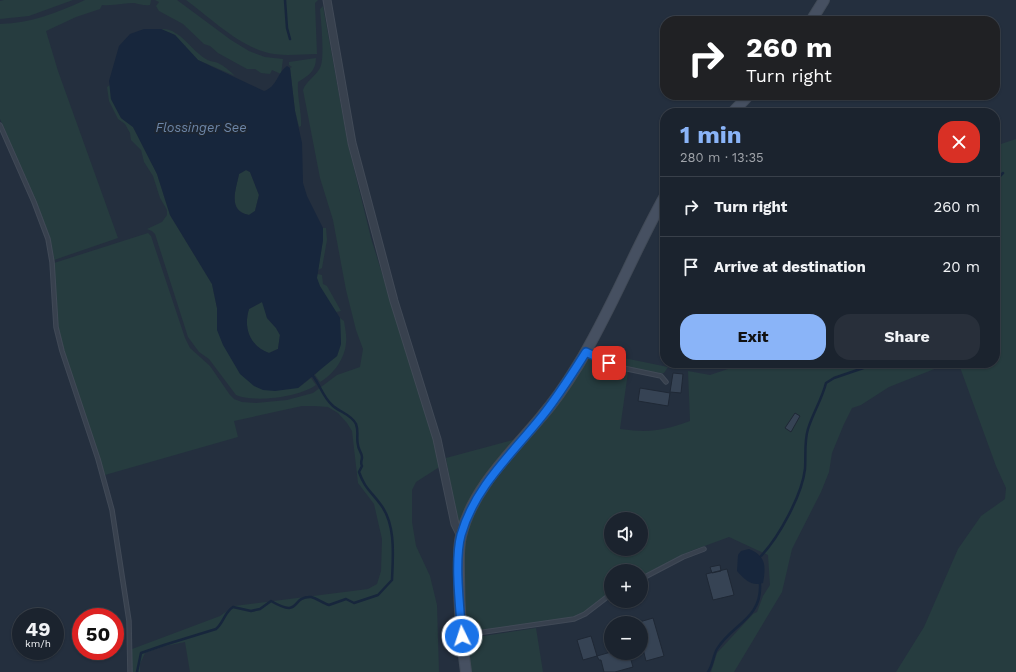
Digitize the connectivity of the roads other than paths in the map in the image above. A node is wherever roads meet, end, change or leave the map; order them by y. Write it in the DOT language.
graph roads {
  1 [pos="327,0"];
  2 [pos="824,0"];
  3 [pos="815,16"];
  4 [pos="745,100"];
  5 [pos="737,108"];
  6 [pos="0,124"];
  7 [pos="660,206"];
  8 [pos="586,352"];
  9 [pos="666,382"];
  10 [pos="461,536"];
  11 [pos="704,549"];
  12 [pos="648,575"];
  13 [pos="604,599"];
  14 [pos="462,636"];
  15 [pos="130,672"];
  16 [pos="466,672"];
  1 -- 10 [label="street"];
  2 -- 3 [label="main road"];
  4 -- 5 [label="main road"];
  6 -- 15 [label="lane"];
  7 -- 8 [label="main road"];
  8 -- 9 [label="lane"];
  8 -- 10 [label="main road"];
  10 -- 14 [label="main road"];
  11 -- 12 [label="lane"];
  13 -- 14 [label="lane"];
  14 -- 16 [label="main road"];
}
